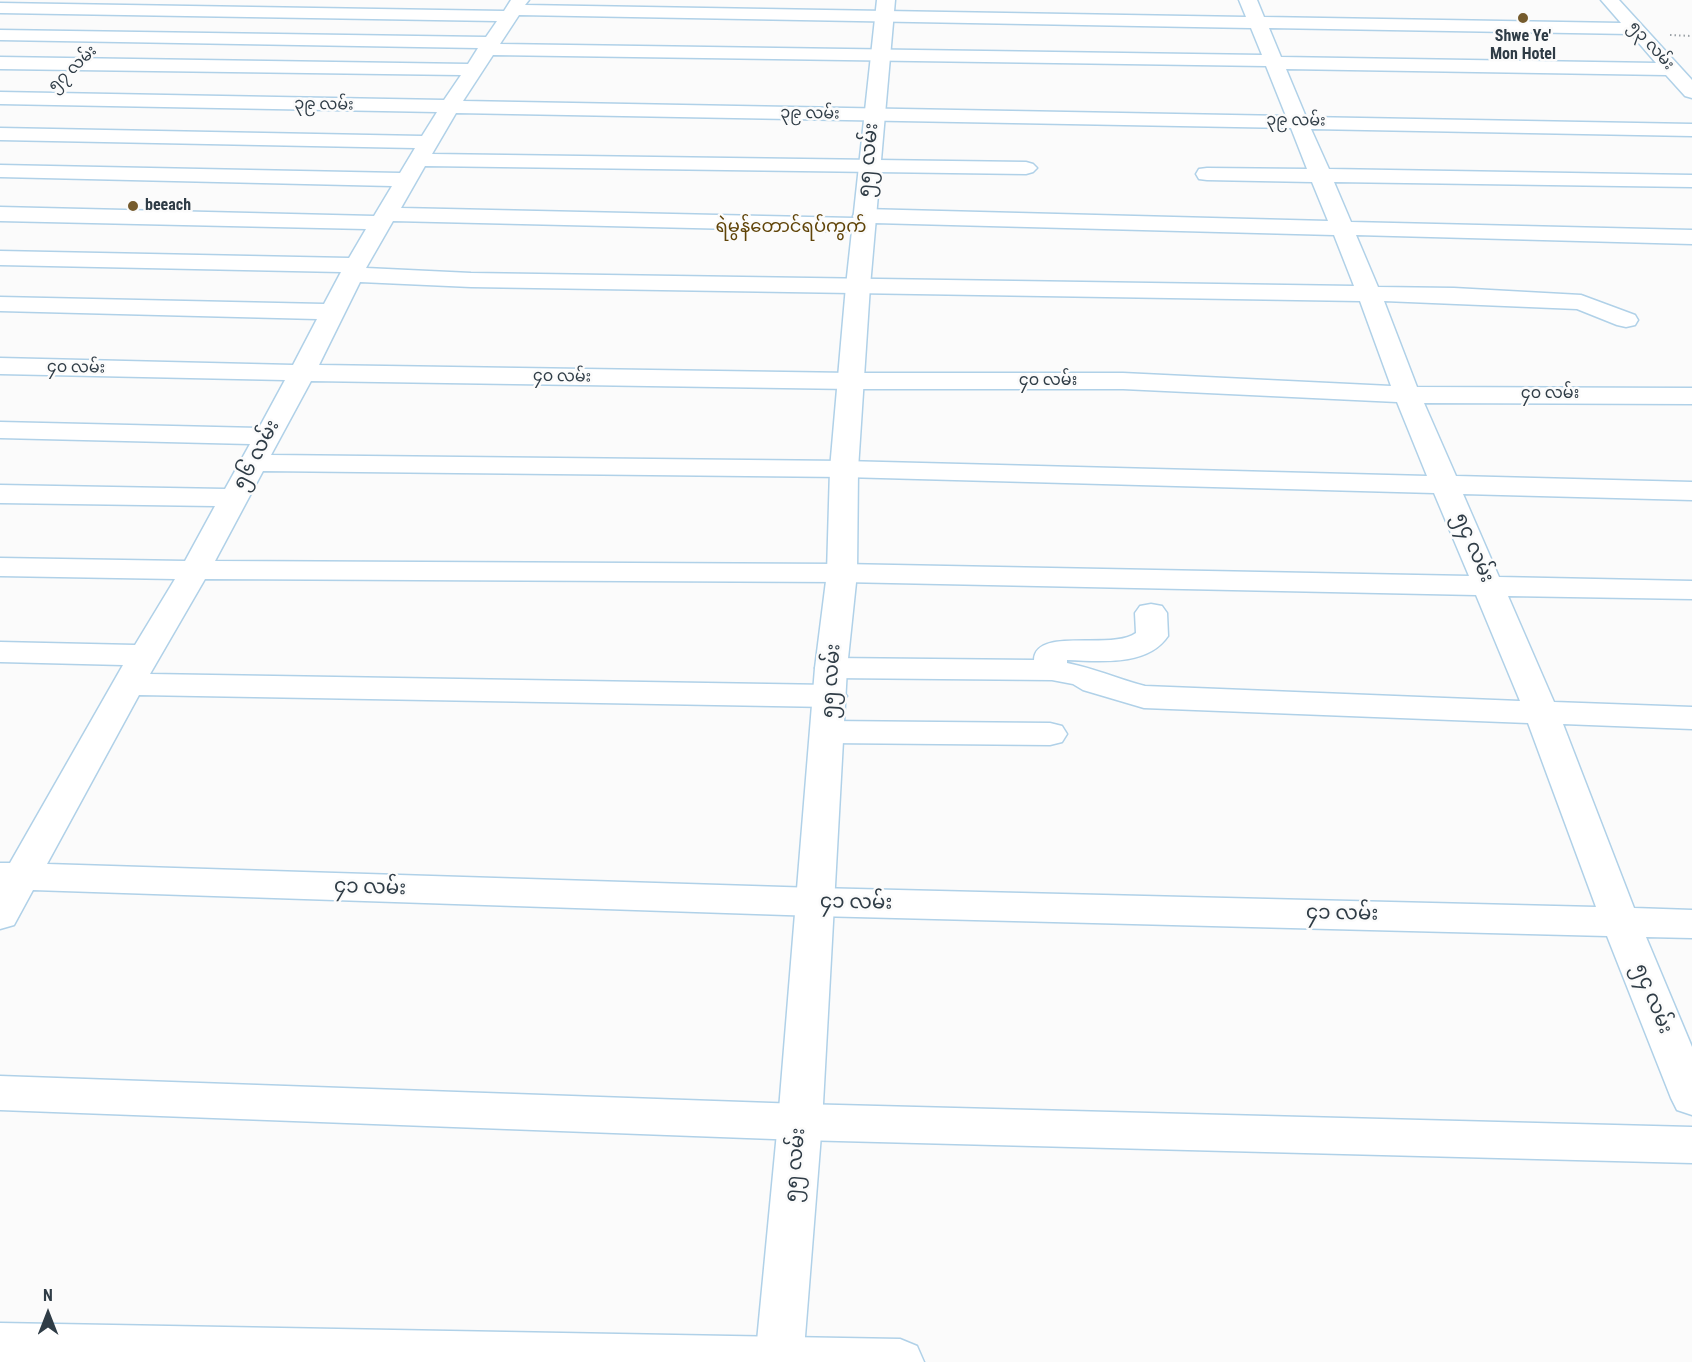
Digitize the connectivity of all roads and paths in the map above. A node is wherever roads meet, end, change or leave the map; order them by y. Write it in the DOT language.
graph roads {
  1 [pos="1610,0"];
  2 [pos="140,5"];
  3 [pos="0,8"];
  4 [pos="515,8"];
  5 [pos="886,8"];
  6 [pos="1252,12"];
  7 [pos="1636,29"];
  8 [pos="0,35"];
  9 [pos="106,37"];
  10 [pos="484,54"];
  11 [pos="879,56"];
  12 [pos="1273,62"];
  13 [pos="0,63"];
  14 [pos="78,64"];
  15 [pos="1672,69"];
  16 [pos="1692,92"];
  17 [pos="0,98"];
  18 [pos="41,99"];
  19 [pos="449,108"];
  20 [pos="874,115"];
  21 [pos="1298,121"];
  22 [pos="1692,130"];
  23 [pos="1,135"];
  24 [pos="418,161"];
  25 [pos="871,165"];
  26 [pos="1026,168"];
  27 [pos="0,171"];
  28 [pos="1207,174"];
  29 [pos="1321,175"];
  30 [pos="1692,181"];
  31 [pos="0,214"];
  32 [pos="384,219"];
  33 [pos="864,220"];
  34 [pos="1342,228"];
  35 [pos="1692,237"];
  36 [pos="0,258"];
  37 [pos="354,269"];
  38 [pos="858,286"];
  39 [pos="1369,293"];
  40 [pos="0,304"];
  41 [pos="332,312"];
  42 [pos="1626,320"];
  43 [pos="0,366"];
  44 [pos="302,373"];
  45 [pos="851,381"];
  46 [pos="1407,395"];
  47 [pos="1692,396"];
  48 [pos="0,430"];
  49 [pos="267,435"];
  50 [pos="253,462"];
  51 [pos="844,469"];
  52 [pos="1446,486"];
  53 [pos="1692,491"];
  54 [pos="0,494"];
  55 [pos="234,498"];
  56 [pos="0,567"];
  57 [pos="195,570"];
  58 [pos="842,573"];
  59 [pos="1490,586"];
  60 [pos="1692,590"];
  61 [pos="1151,613"];
  62 [pos="0,652"];
  63 [pos="145,655"];
  64 [pos="1052,670"];
  65 [pos="831,682"];
  66 [pos="128,684"];
  67 [pos="1541,711"];
  68 [pos="1692,718"];
  69 [pos="828,732"];
  70 [pos="1050,734"];
  71 [pos="10,877"];
  72 [pos="816,902"];
  73 [pos="0,915"];
  74 [pos="1620,921"];
  75 [pos="1692,924"];
  76 [pos="0,1093"];
  77 [pos="1692,1098"];
  78 [pos="800,1122"];
  79 [pos="1692,1145"];
  80 [pos="0,1345"];
  81 [pos="780,1360"];
  82 [pos="900,1362"];
  1 -- 7 [label="street, ၅၃ လမ်း"];
  2 -- 3 [label="street"];
  2 -- 4 [label="street"];
  2 -- 9 [label="street, ၅၇ လမ်း"];
  4 -- 5 [label="street"];
  4 -- 10 [label="street, ၅၆ လမ်း"];
  5 -- 6 [label="street"];
  5 -- 11 [label="street, ၅၅ လမ်း"];
  6 -- 7 [label="street"];
  6 -- 12 [label="street, ၅၄ လမ်း"];
  7 -- 15 [label="street, ၅၃ လမ်း"];
  8 -- 9 [label="street"];
  9 -- 10 [label="street"];
  9 -- 14 [label="street, ၅၇ လမ်း"];
  10 -- 11 [label="street"];
  10 -- 14 [label="street"];
  10 -- 19 [label="street, ၅၆ လမ်း"];
  11 -- 12 [label="street"];
  11 -- 20 [label="street, ၅၅ လမ်း"];
  12 -- 15 [label="street"];
  12 -- 21 [label="street, ၅၄ လမ်း"];
  13 -- 14 [label="street"];
  14 -- 18 [label="street, ၅၇ လမ်း"];
  15 -- 16 [label="street, ၅၃ လမ်း"];
  17 -- 18 [label="street, ၃၉ လမ်း"];
  18 -- 19 [label="street, ၃၉ လမ်း"];
  18 -- 23 [label="street, ၅၇ လမ်း"];
  19 -- 20 [label="street, ၃၉ လမ်း"];
  19 -- 24 [label="street, ၅၆ လမ်း"];
  20 -- 21 [label="street, ၃၉ လမ်း"];
  20 -- 25 [label="street, ၅၅ လမ်း"];
  21 -- 22 [label="street, ၃၉ လမ်း"];
  21 -- 29 [label="street, ၅၄ လမ်း"];
  23 -- 24 [label="street"];
  24 -- 25 [label="street"];
  24 -- 27 [label="street"];
  24 -- 32 [label="street, ၅၆ လမ်း"];
  25 -- 26 [label="street"];
  25 -- 33 [label="street, ၅၅ လမ်း"];
  28 -- 29 [label="street"];
  29 -- 30 [label="street"];
  29 -- 34 [label="street, ၅၄ လမ်း"];
  31 -- 32 [label="street"];
  32 -- 33 [label="street"];
  32 -- 37 [label="street, ၅၆ လမ်း"];
  33 -- 34 [label="street"];
  33 -- 38 [label="street, ၅၅ လမ်း"];
  34 -- 35 [label="street"];
  34 -- 39 [label="street, ၅၄ လမ်း"];
  36 -- 37 [label="street"];
  37 -- 38 [label="street"];
  37 -- 41 [label="street, ၅၆ လမ်း"];
  38 -- 39 [label="street"];
  38 -- 45 [label="street, ၅၅ လမ်း"];
  39 -- 42 [label="street"];
  39 -- 46 [label="street, ၅၄ လမ်း"];
  40 -- 41 [label="street"];
  41 -- 44 [label="street, ၅၆ လမ်း"];
  43 -- 44 [label="street, ၄၀ လမ်း"];
  44 -- 45 [label="street, ၄၀ လမ်း"];
  44 -- 49 [label="street, ၅၆ လမ်း"];
  45 -- 46 [label="street, ၄၀ လမ်း"];
  45 -- 51 [label="street, ၅၅ လမ်း"];
  46 -- 47 [label="street, ၄၀ လမ်း"];
  46 -- 52 [label="street, ၅၄ လမ်း"];
  48 -- 49 [label="street"];
  49 -- 50 [label="street, ၅၆ လမ်း"];
  50 -- 51 [label="street"];
  50 -- 55 [label="street, ၅၆ လမ်း"];
  51 -- 52 [label="street"];
  51 -- 58 [label="street, ၅၅ လမ်း"];
  52 -- 53 [label="street"];
  52 -- 59 [label="street, ၅၄ လမ်း"];
  54 -- 55 [label="street"];
  55 -- 57 [label="street, ၅၆ လမ်း"];
  56 -- 57 [label="street"];
  57 -- 58 [label="street"];
  57 -- 63 [label="street, ၅၆ လမ်း"];
  58 -- 59 [label="street"];
  58 -- 65 [label="street, ၅၅ လမ်း"];
  59 -- 60 [label="street"];
  59 -- 67 [label="street, ၅၄ လမ်း"];
  61 -- 64 [label="street"];
  62 -- 63 [label="street"];
  63 -- 66 [label="street, ၅၆ လမ်း"];
  64 -- 65 [label="street"];
  64 -- 67 [label="street"];
  65 -- 66 [label="street"];
  65 -- 69 [label="street, ၅၅ လမ်း"];
  66 -- 71 [label="street, ၅၆ လမ်း"];
  67 -- 68 [label="street"];
  67 -- 74 [label="street, ၅၄ လမ်း"];
  69 -- 70 [label="street"];
  69 -- 72 [label="street, ၅၅ လမ်း"];
  71 -- 72 [label="street, ၄၁ လမ်း"];
  71 -- 73 [label="street, ၅၆ လမ်း"];
  72 -- 74 [label="street, ၄၁ လမ်း"];
  72 -- 78 [label="street, ၅၅ လမ်း"];
  74 -- 75 [label="street, ၄၁ လမ်း"];
  74 -- 77 [label="street, ၅၄ လမ်း"];
  76 -- 78 [label="street"];
  78 -- 79 [label="street"];
  78 -- 81 [label="street, ၅၅ လမ်း"];
  80 -- 81 [label="street"];
  81 -- 82 [label="street"];
}
